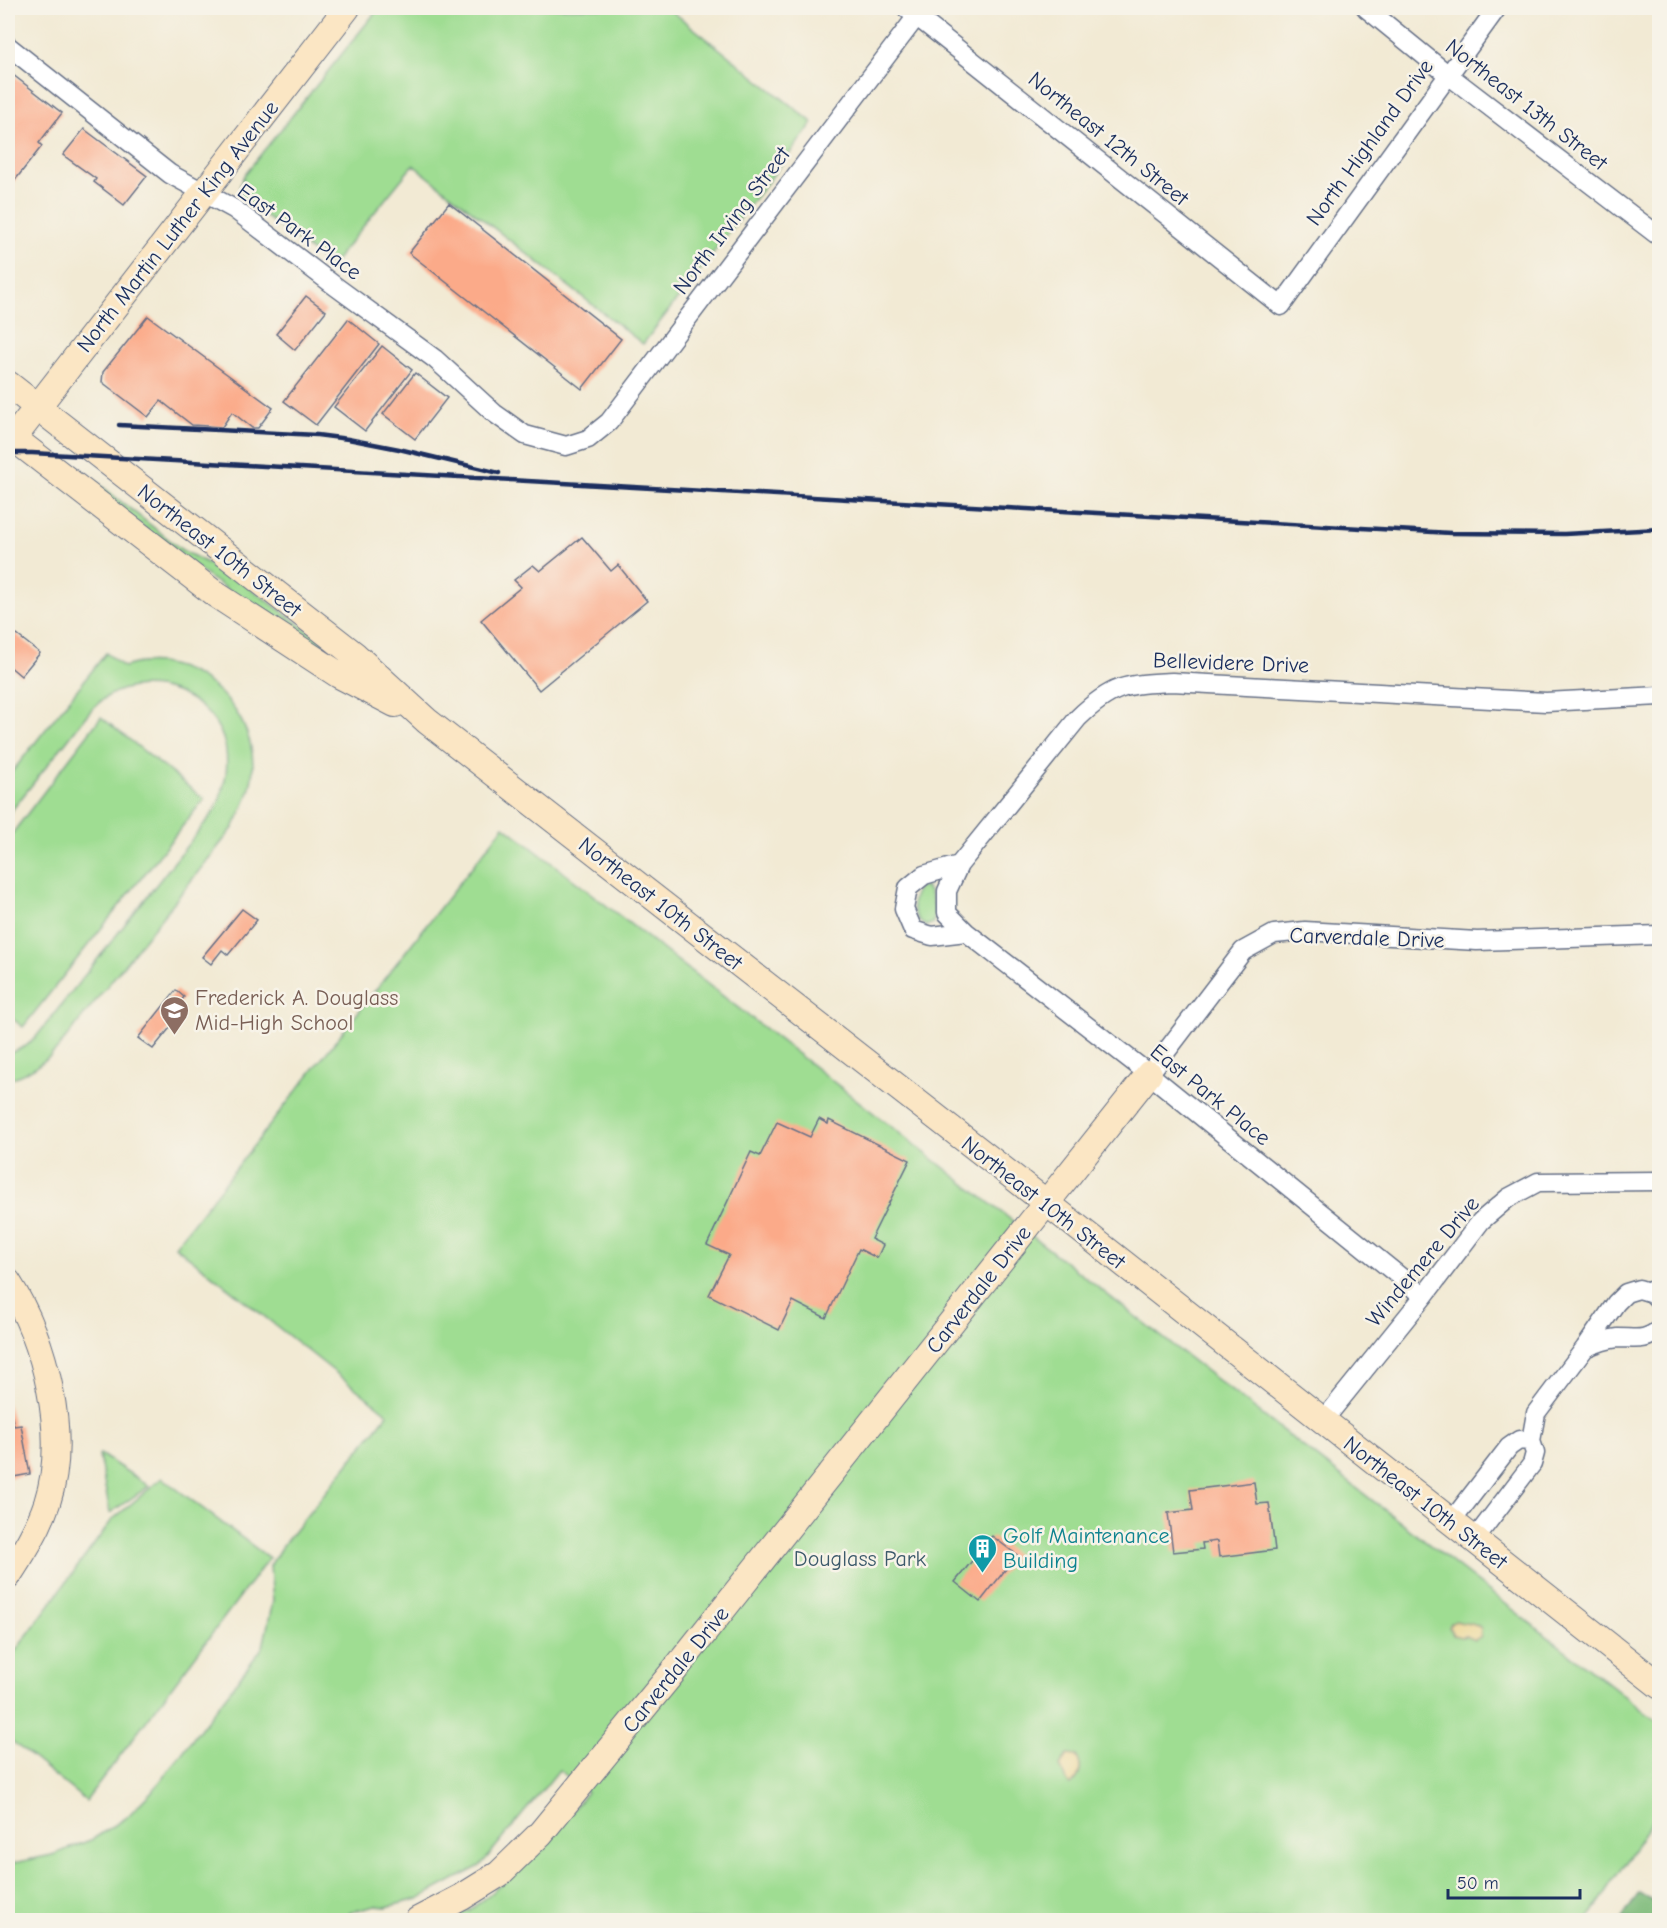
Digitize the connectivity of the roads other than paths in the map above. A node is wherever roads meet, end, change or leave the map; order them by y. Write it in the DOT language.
graph roads {
  1 [pos="347,8"];
  2 [pos="1366,8"];
  3 [pos="1497,8"];
  4 [pos="915,10"];
  5 [pos="8,46"];
  6 [pos="1448,74"];
  7 [pos="203,192"];
  8 [pos="1659,237"];
  9 [pos="1281,306"];
  10 [pos="8,384"];
  11 [pos="37,407"];
  12 [pos="9,439"];
  13 [pos="566,446"];
  14 [pos="1659,696"];
  15 [pos="427,721"];
  16 [pos="959,865"];
  17 [pos="966,932"];
  18 [pos="1659,935"];
  19 [pos="1149,1074"];
  20 [pos="1659,1181"];
  21 [pos="1046,1203"];
  22 [pos="8,1282"];
  23 [pos="1424,1296"];
  24 [pos="1659,1301"];
  25 [pos="1659,1329"];
  26 [pos="1585,1348"];
  27 [pos="1323,1421"];
  28 [pos="1531,1441"];
  29 [pos="1451,1522"];
  30 [pos="1474,1540"];
  31 [pos="8,1576"];
  32 [pos="1659,1686"];
  33 [pos="418,1920"];
  1 -- 7 [label="main road, North Martin Luther King Avenue"];
  2 -- 6 [label="street, Northeast 13th Street"];
  3 -- 6 [label="street, North Highland Drive"];
  4 -- 9 [label="street, Northeast 12th Street"];
  4 -- 13 [label="street, North Irving Street"];
  5 -- 7 [label="street, East Park Place"];
  6 -- 8 [label="street, Northeast 13th Street"];
  6 -- 9 [label="street, North Highland Drive"];
  7 -- 11 [label="main road, North Martin Luther King Avenue"];
  7 -- 13 [label="street, East Park Place"];
  10 -- 11 [label="main road, Northeast 10th Street"];
  11 -- 12 [label="main road, North Martin Luther King Avenue"];
  11 -- 15 [label="main road, Northeast 10th Street"];
  12 -- 15 [label="main road, Northeast 10th Street"];
  14 -- 16 [label="street, Bellevidere Drive"];
  15 -- 21 [label="main road, Northeast 10th Street"];
  16 -- 17 [label="street, East Park Place"];
  16 -- 17 [label="street"];
  17 -- 19 [label="street, East Park Place"];
  18 -- 19 [label="street, Carverdale Drive"];
  19 -- 21 [label="main road, Carverdale Drive"];
  19 -- 23 [label="street, East Park Place"];
  20 -- 23 [label="street, Windemere Drive"];
  21 -- 27 [label="main road, Northeast 10th Street"];
  21 -- 33 [label="main road, Carverdale Drive"];
  22 -- 31 [label="main road"];
  23 -- 27 [label="street, Windemere Drive"];
  24 -- 26 [label="street"];
  25 -- 26 [label="street"];
  26 -- 28 [label="street"];
  27 -- 29 [label="main road, Northeast 10th Street"];
  28 -- 29 [label="street"];
  28 -- 30 [label="street"];
  29 -- 30 [label="main road, Northeast 10th Street"];
  30 -- 32 [label="main road, Northeast 10th Street"];
}
